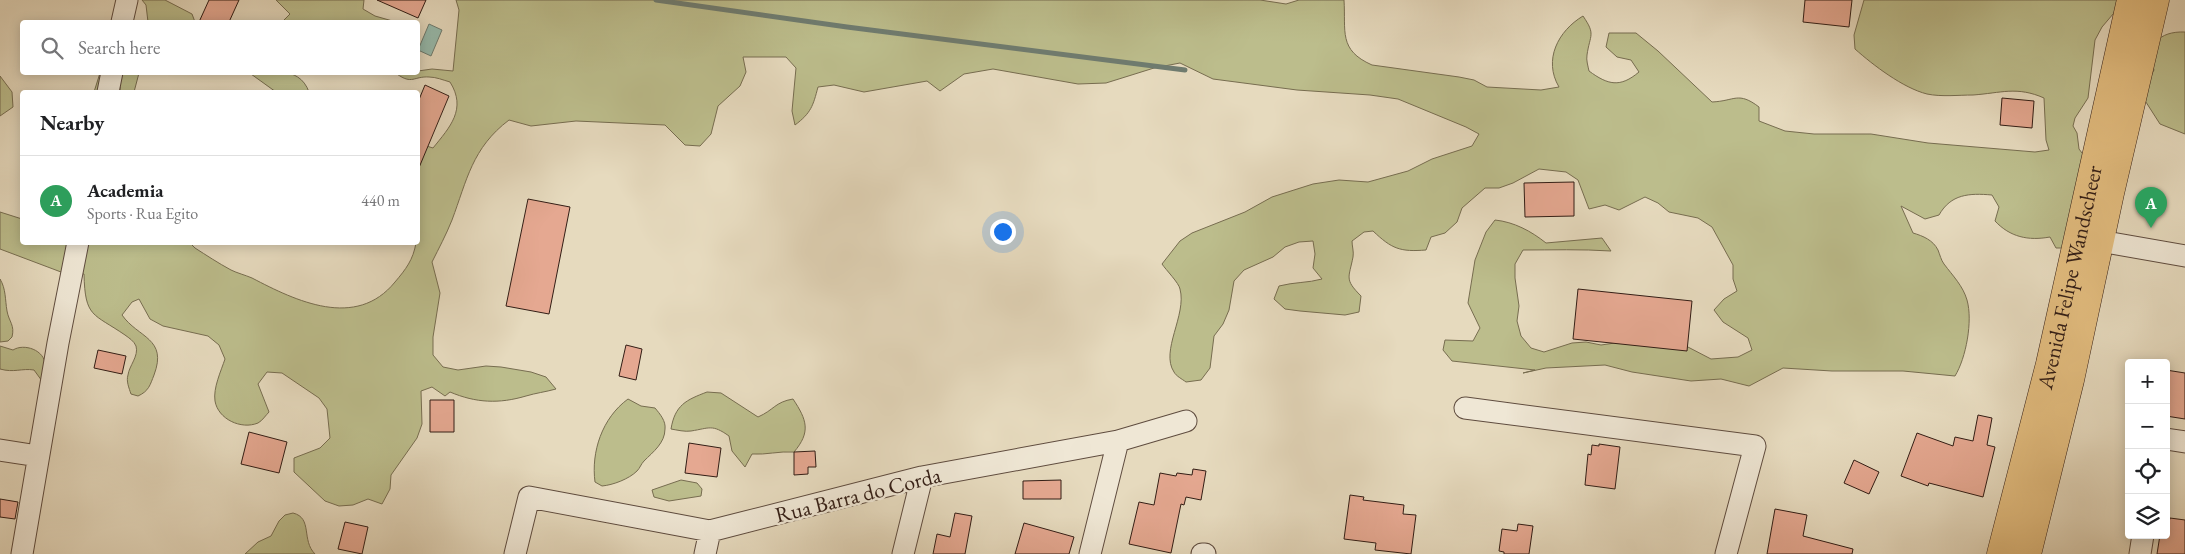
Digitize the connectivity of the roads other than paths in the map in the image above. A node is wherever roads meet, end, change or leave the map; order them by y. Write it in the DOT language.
graph roads {
  1 [pos="127,0"];
  2 [pos="2131,0"];
  3 [pos="2154,0"];
  4 [pos="122,20"];
  5 [pos="111,75"];
  6 [pos="108,90"];
  7 [pos="2100,241"];
  8 [pos="77,245"];
  9 [pos="2185,256"];
  10 [pos="1465,408"];
  11 [pos="1186,421"];
  12 [pos="2170,440"];
  13 [pos="1118,441"];
  14 [pos="2185,442"];
  15 [pos="0,450"];
  16 [pos="38,456"];
  17 [pos="922,478"];
  18 [pos="710,531"];
  19 [pos="2142,539"];
  20 [pos="22,554"];
  21 [pos="514,554"];
  22 [pos="705,554"];
  23 [pos="903,554"];
  24 [pos="1090,554"];
  25 [pos="1726,554"];
  26 [pos="2001,554"];
  27 [pos="2027,554"];
  28 [pos="2140,554"];
  1 -- 4 [label="street"];
  2 -- 26 [label="main road, Avenida Felipe Wandscheer"];
  3 -- 7 [label="main road, Avenida Felipe Wandscheer"];
  5 -- 6 [label="street"];
  7 -- 9 [label="street"];
  7 -- 27 [label="main road, Avenida Felipe Wandscheer"];
  8 -- 16 [label="street"];
  10 -- 25 [label="street"];
  11 -- 13 [label="street, Rua Barra do Corda"];
  12 -- 14 [label="street"];
  13 -- 17 [label="street, Rua Barra do Corda"];
  13 -- 24 [label="street"];
  15 -- 16 [label="street"];
  16 -- 20 [label="street"];
  17 -- 18 [label="street, Rua Barra do Corda"];
  17 -- 23 [label="street"];
  18 -- 21 [label="street, Rua Barra do Corda"];
  18 -- 22 [label="street"];
  19 -- 28 [label="street"];
}
